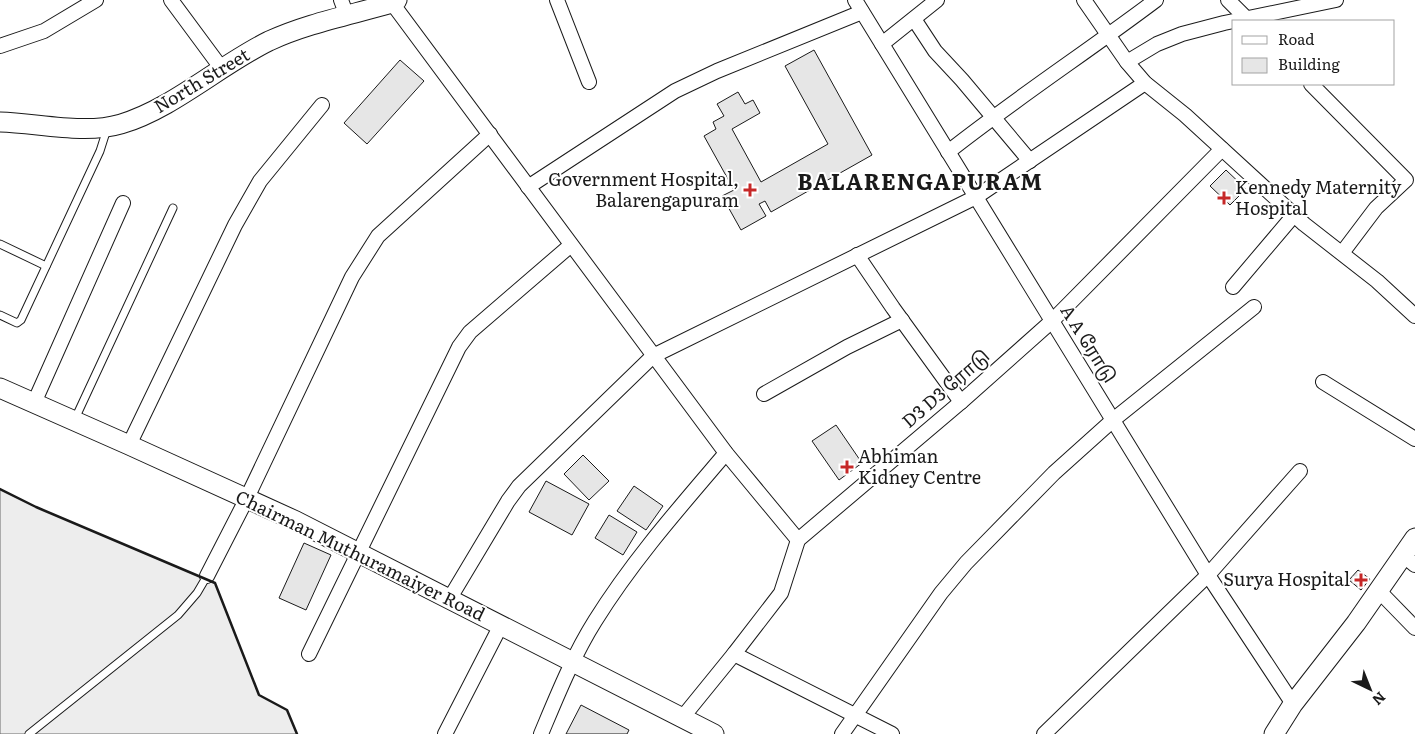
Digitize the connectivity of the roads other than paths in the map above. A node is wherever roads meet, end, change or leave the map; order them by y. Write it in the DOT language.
graph roads {
  1 [pos="96,0"];
  2 [pos="171,0"];
  3 [pos="557,0"];
  4 [pos="937,0"];
  5 [pos="1084,0"];
  6 [pos="1156,0"];
  7 [pos="1228,0"];
  8 [pos="1336,0"];
  9 [pos="395,2"];
  10 [pos="858,6"];
  11 [pos="344,8"];
  12 [pos="914,19"];
  13 [pos="1248,20"];
  14 [pos="1232,23"];
  15 [pos="1109,35"];
  16 [pos="882,44"];
  17 [pos="0,46"];
  18 [pos="1127,62"];
  19 [pos="222,70"];
  20 [pos="589,82"];
  21 [pos="1145,83"];
  22 [pos="1312,85"];
  23 [pos="322,105"];
  24 [pos="992,117"];
  25 [pos="0,122"];
  26 [pos="108,127"];
  27 [pos="490,134"];
  28 [pos="1222,149"];
  29 [pos="948,152"];
  30 [pos="1030,161"];
  31 [pos="1415,169"];
  32 [pos="1406,180"];
  33 [pos="528,187"];
  34 [pos="976,197"];
  35 [pos="123,203"];
  36 [pos="173,208"];
  37 [pos="1294,215"];
  38 [pos="0,244"];
  39 [pos="571,245"];
  40 [pos="1342,253"];
  41 [pos="857,255"];
  42 [pos="46,266"];
  43 [pos="1233,287"];
  44 [pos="1254,307"];
  45 [pos="0,315"];
  46 [pos="1415,316"];
  47 [pos="902,320"];
  48 [pos="1052,322"];
  49 [pos="653,356"];
  50 [pos="1323,382"];
  51 [pos="0,388"];
  52 [pos="764,394"];
  53 [pos="961,402"];
  54 [pos="34,403"];
  55 [pos="1113,420"];
  56 [pos="74,421"];
  57 [pos="1415,439"];
  58 [pos="129,445"];
  59 [pos="726,453"];
  60 [pos="1300,471"];
  61 [pos="246,500"];
  62 [pos="1415,538"];
  63 [pos="798,540"];
  64 [pos="357,553"];
  65 [pos="1409,560"];
  66 [pos="1208,575"];
  67 [pos="207,576"];
  68 [pos="1379,591"];
  69 [pos="450,598"];
  70 [pos="501,625"];
  71 [pos="1415,628"];
  72 [pos="309,654"];
  73 [pos="734,654"];
  74 [pos="572,662"];
  75 [pos="1293,704"];
  76 [pos="855,716"];
  77 [pos="682,718"];
  78 [pos="29,734"];
  79 [pos="445,734"];
  80 [pos="541,734"];
  81 [pos="714,734"];
  82 [pos="842,734"];
  83 [pos="892,734"];
  84 [pos="1044,734"];
  85 [pos="1274,734"];
  1 -- 17 [label="street"];
  2 -- 19 [label="street"];
  3 -- 20 [label="street"];
  4 -- 12 [label="street"];
  5 -- 15 [label="street"];
  6 -- 15 [label="street"];
  7 -- 13 [label="street"];
  8 -- 13 [label="street"];
  9 -- 11 [label="street, North Street"];
  9 -- 27 [label="street"];
  10 -- 16 [label="street, A A ரோடு"];
  10 -- 33 [label="street"];
  11 -- 19 [label="street, North Street"];
  12 -- 16 [label="street"];
  12 -- 24 [label="street"];
  14 -- 18 [label="street"];
  15 -- 18 [label="street"];
  15 -- 24 [label="street"];
  16 -- 29 [label="street, A A ரோடு"];
  18 -- 21 [label="street"];
  19 -- 26 [label="street, North Street"];
  21 -- 28 [label="street"];
  21 -- 30 [label="street"];
  22 -- 32 [label="street"];
  23 -- 58 [label="street"];
  24 -- 29 [label="street"];
  24 -- 30 [label="street"];
  25 -- 26 [label="street, North Street"];
  26 -- 42 [label="lane"];
  27 -- 33 [label="street"];
  27 -- 61 [label="street"];
  28 -- 37 [label="street"];
  28 -- 48 [label="street, D3 D3 ரோடு"];
  29 -- 34 [label="street, A A ரோடு"];
  30 -- 34 [label="street"];
  31 -- 32 [label="street"];
  32 -- 40 [label="street"];
  33 -- 39 [label="street"];
  34 -- 41 [label="street"];
  34 -- 48 [label="street, A A ரோடு"];
  35 -- 54 [label="street"];
  36 -- 56 [label="lane"];
  37 -- 40 [label="street"];
  37 -- 43 [label="street"];
  38 -- 42 [label="lane"];
  39 -- 49 [label="street"];
  39 -- 64 [label="street"];
  40 -- 46 [label="street"];
  41 -- 47 [label="street"];
  41 -- 49 [label="street"];
  42 -- 45 [label="lane"];
  44 -- 55 [label="street"];
  47 -- 52 [label="street"];
  47 -- 53 [label="street"];
  48 -- 53 [label="street, D3 D3 ரோடு"];
  48 -- 55 [label="street, A A ரோடு"];
  49 -- 59 [label="street"];
  49 -- 69 [label="street"];
  50 -- 57 [label="street"];
  51 -- 54 [label="street, Chairman Muthuramaiyer Road"];
  53 -- 63 [label="street, D3 D3 ரோடு"];
  54 -- 56 [label="street, Chairman Muthuramaiyer Road"];
  55 -- 66 [label="street, A A ரோடு"];
  55 -- 76 [label="street"];
  56 -- 58 [label="street, Chairman Muthuramaiyer Road"];
  58 -- 61 [label="street, Chairman Muthuramaiyer Road"];
  59 -- 63 [label="street"];
  59 -- 74 [label="street"];
  60 -- 66 [label="street"];
  61 -- 64 [label="street, Chairman Muthuramaiyer Road"];
  61 -- 67 [label="street"];
  62 -- 65 [label="street"];
  63 -- 73 [label="street"];
  64 -- 69 [label="street, Chairman Muthuramaiyer Road"];
  64 -- 72 [label="street"];
  65 -- 68 [label="street"];
  66 -- 75 [label="street, A A ரோடு"];
  66 -- 84 [label="street"];
  67 -- 78 [label="lane"];
  68 -- 71 [label="street"];
  68 -- 75 [label="street"];
  69 -- 70 [label="street, Chairman Muthuramaiyer Road"];
  70 -- 74 [label="street, Chairman Muthuramaiyer Road"];
  70 -- 79 [label="street"];
  73 -- 76 [label="street"];
  73 -- 77 [label="street"];
  74 -- 77 [label="street, Chairman Muthuramaiyer Road"];
  74 -- 80 [label="street"];
  75 -- 85 [label="street"];
  76 -- 82 [label="street"];
  76 -- 83 [label="street"];
  77 -- 81 [label="street, Chairman Muthuramaiyer Road"];
}
